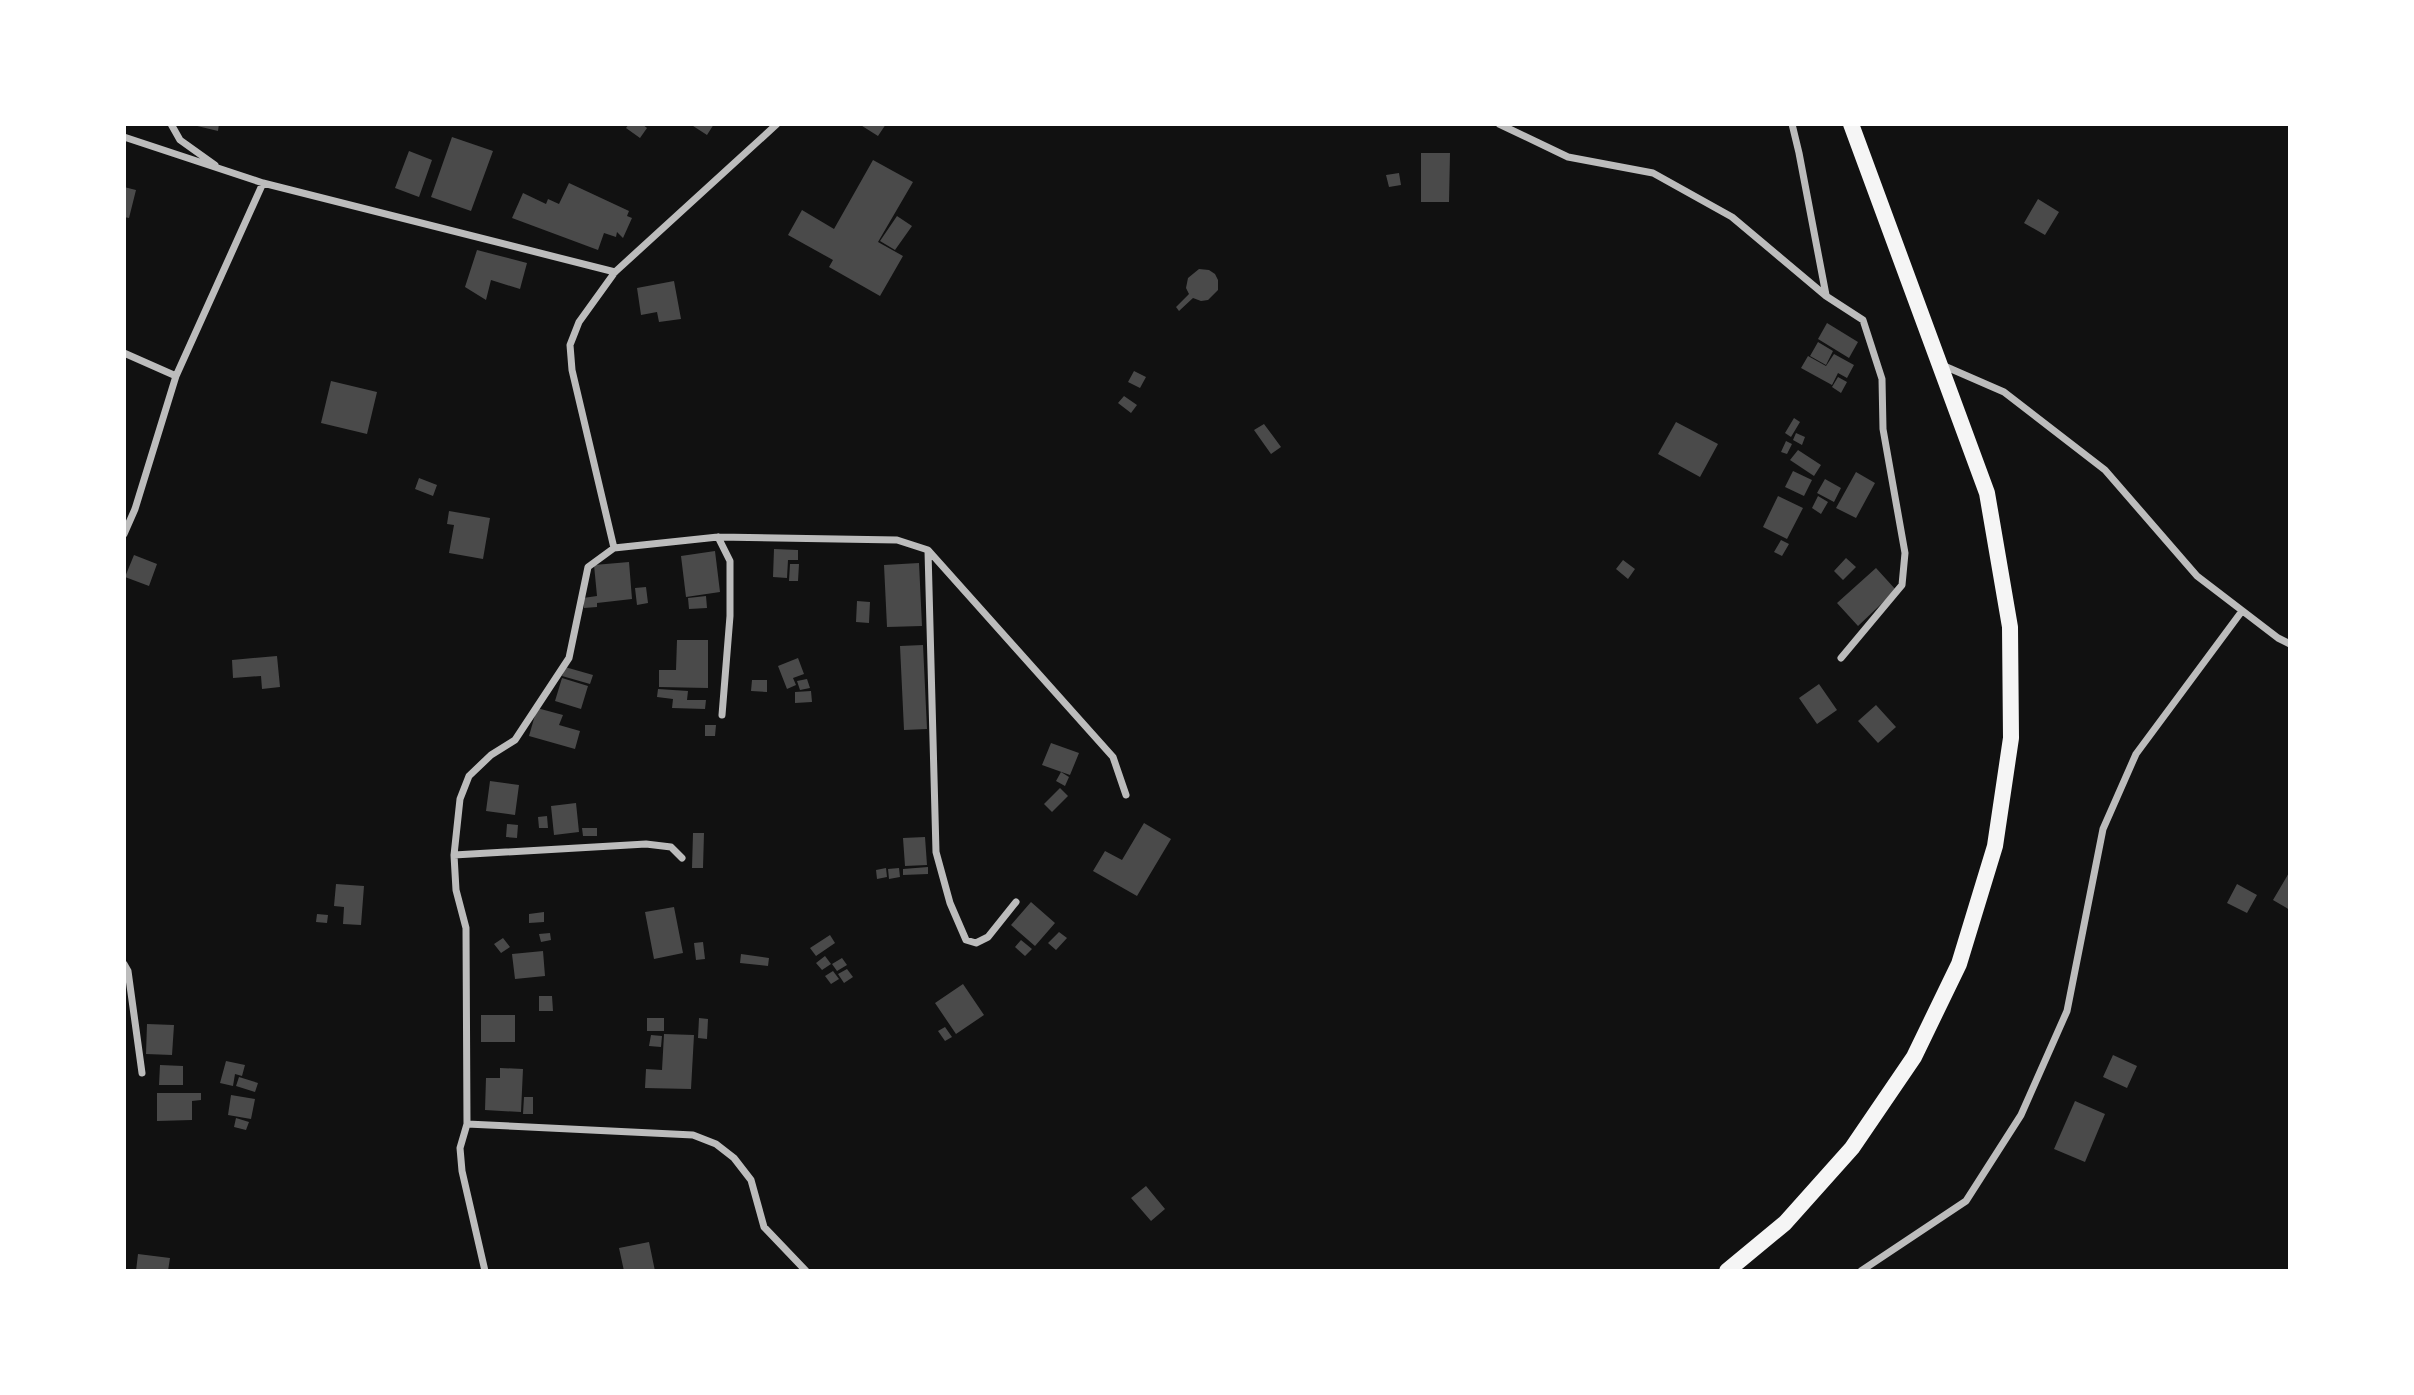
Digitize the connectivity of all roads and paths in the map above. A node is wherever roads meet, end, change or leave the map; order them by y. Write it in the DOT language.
graph roads {
  1 [pos="171,124"];
  2 [pos="777,124"];
  3 [pos="1499,124"];
  4 [pos="1791,124"];
  5 [pos="1851,124"];
  6 [pos="124,137"];
  7 [pos="221,170"];
  8 [pos="263,183"];
  9 [pos="615,272"];
  10 [pos="1826,296"];
  11 [pos="124,353"];
  12 [pos="1938,363"];
  13 [pos="176,376"];
  14 [pos="124,534"];
  15 [pos="718,537"];
  16 [pos="614,548"];
  17 [pos="928,550"];
  18 [pos="2242,611"];
  19 [pos="2290,644"];
  20 [pos="1841,658"];
  21 [pos="722,715"];
  22 [pos="1126,795"];
  23 [pos="454,855"];
  24 [pos="682,858"];
  25 [pos="1016,902"];
  26 [pos="124,964"];
  27 [pos="142,1073"];
  28 [pos="467,1124"];
  29 [pos="485,1271"];
  30 [pos="806,1271"];
  31 [pos="1727,1271"];
  32 [pos="1861,1271"];
  1 -- 7 [label="street"];
  2 -- 9 [label="street"];
  3 -- 10 [label="street"];
  4 -- 10 [label="street"];
  5 -- 12 [label="highway"];
  6 -- 7 [label="street"];
  7 -- 8 [label="street"];
  8 -- 9 [label="street"];
  8 -- 13 [label="street"];
  9 -- 16 [label="street"];
  10 -- 20 [label="street"];
  11 -- 13 [label="street"];
  12 -- 18 [label="street"];
  12 -- 31 [label="highway"];
  13 -- 14 [label="street"];
  15 -- 16 [label="street"];
  15 -- 17 [label="street"];
  15 -- 21 [label="street"];
  16 -- 23 [label="street"];
  17 -- 22 [label="street"];
  17 -- 25 [label="street"];
  18 -- 19 [label="street"];
  18 -- 32 [label="street"];
  23 -- 24 [label="street"];
  23 -- 28 [label="street"];
  26 -- 27 [label="street"];
  28 -- 29 [label="street"];
  28 -- 30 [label="street"];
}
